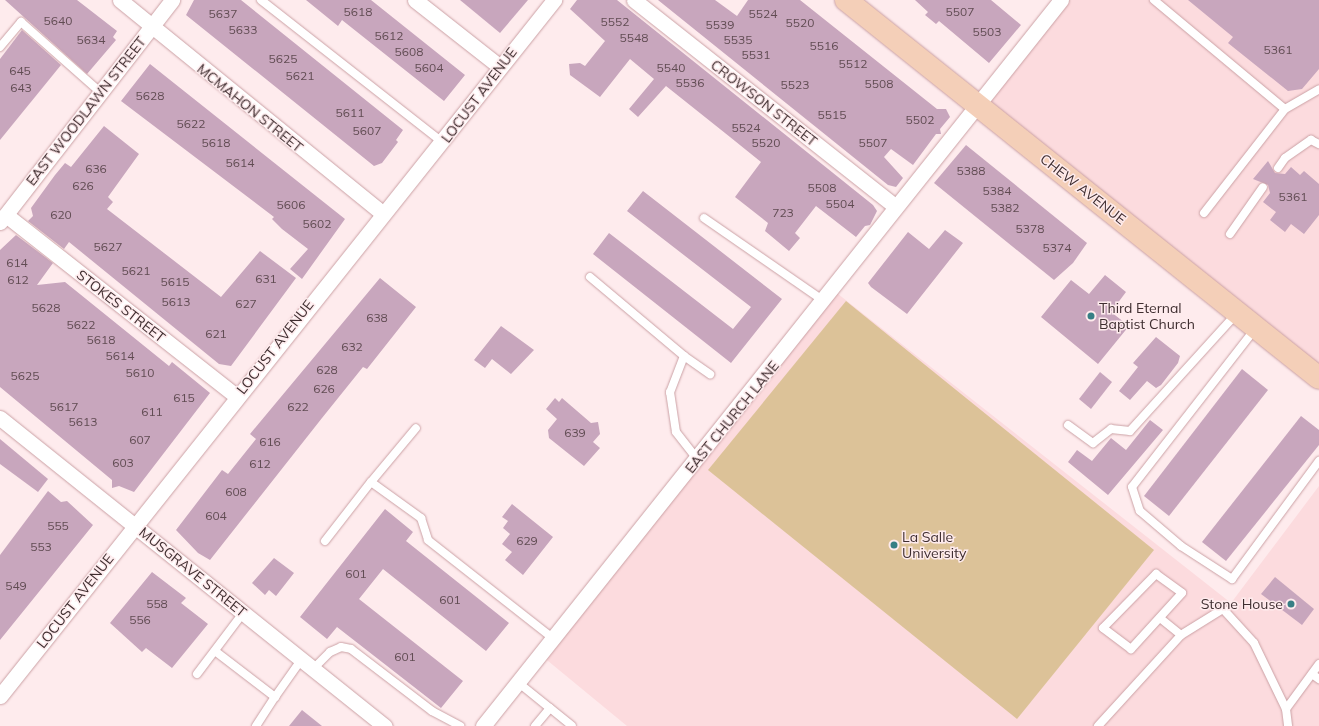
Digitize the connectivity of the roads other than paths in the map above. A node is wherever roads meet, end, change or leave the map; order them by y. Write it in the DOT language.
graph roads {
  1 [pos="120,0"];
  2 [pos="172,0"];
  3 [pos="261,0"];
  4 [pos="415,0"];
  5 [pos="554,0"];
  6 [pos="634,0"];
  7 [pos="846,0"];
  8 [pos="1061,0"];
  9 [pos="1154,0"];
  10 [pos="151,27"];
  11 [pos="0,47"];
  12 [pos="498,66"];
  13 [pos="1319,89"];
  14 [pos="100,92"];
  15 [pos="978,106"];
  16 [pos="1285,109"];
  17 [pos="442,142"];
  18 [pos="1319,144"];
  19 [pos="1278,168"];
  20 [pos="1264,187"];
  21 [pos="895,206"];
  22 [pos="1204,213"];
  23 [pos="382,214"];
  24 [pos="704,218"];
  25 [pos="3,219"];
  26 [pos="1230,234"];
  27 [pos="590,277"];
  28 [pos="824,301"];
  29 [pos="1237,312"];
  30 [pos="1256,327"];
  31 [pos="684,356"];
  32 [pos="710,374"];
  33 [pos="1319,378"];
  34 [pos="236,396"];
  35 [pos="0,418"];
  36 [pos="1068,425"];
  37 [pos="416,428"];
  38 [pos="698,460"];
  39 [pos="1319,461"];
  40 [pos="371,482"];
  41 [pos="135,525"];
  42 [pos="325,541"];
  43 [pos="243,613"];
  44 [pos="1160,618"];
  45 [pos="1181,635"];
  46 [pos="555,640"];
  47 [pos="215,651"];
  48 [pos="301,660"];
  49 [pos="1319,664"];
  50 [pos="313,669"];
  51 [pos="197,674"];
  52 [pos="1316,676"];
  53 [pos="520,684"];
  54 [pos="0,696"];
  55 [pos="276,697"];
  56 [pos="550,708"];
  57 [pos="1286,709"];
  58 [pos="256,726"];
  59 [pos="385,726"];
  60 [pos="460,726"];
  61 [pos="483,726"];
  62 [pos="535,726"];
  63 [pos="572,726"];
  64 [pos="1098,726"];
  65 [pos="1288,726"];
  1 -- 10 [label="street, MCMAHON STREET"];
  2 -- 10 [label="street, EAST WOODLAWN STREET"];
  3 -- 17 [label="lane"];
  4 -- 12 [label="street"];
  5 -- 12 [label="street, LOCUST AVENUE"];
  6 -- 21 [label="street, CROWSON STREET"];
  7 -- 15 [label="street, CHEW AVENUE"];
  8 -- 15 [label="street, EAST CHURCH LANE"];
  9 -- 16 [label="lane"];
  10 -- 14 [label="street, EAST WOODLAWN STREET"];
  10 -- 23 [label="street, MCMAHON STREET"];
  11 -- 14 [label="lane"];
  12 -- 17 [label="street, LOCUST AVENUE"];
  13 -- 16 [label="lane"];
  14 -- 25 [label="street, EAST WOODLAWN STREET"];
  15 -- 21 [label="street, EAST CHURCH LANE"];
  15 -- 29 [label="street, CHEW AVENUE"];
  16 -- 22 [label="lane"];
  17 -- 23 [label="street, LOCUST AVENUE"];
  18 -- 19 [label="lane"];
  20 -- 26 [label="lane"];
  21 -- 28 [label="street, EAST CHURCH LANE"];
  23 -- 34 [label="street, LOCUST AVENUE"];
  24 -- 28 [label="lane"];
  25 -- 34 [label="street, STOKES STREET"];
  27 -- 31 [label="lane"];
  28 -- 38 [label="street, EAST CHURCH LANE"];
  29 -- 30 [label="street, CHEW AVENUE"];
  29 -- 36 [label="lane"];
  30 -- 33 [label="street, CHEW AVENUE"];
  30 -- 39 [label="lane"];
  31 -- 32 [label="lane"];
  31 -- 38 [label="lane"];
  34 -- 41 [label="street, LOCUST AVENUE"];
  35 -- 41 [label="street, MUSGRAVE STREET"];
  37 -- 40 [label="lane"];
  38 -- 46 [label="street, EAST CHURCH LANE"];
  40 -- 42 [label="lane"];
  40 -- 46 [label="lane"];
  41 -- 43 [label="street, MUSGRAVE STREET"];
  41 -- 54 [label="street, LOCUST AVENUE"];
  43 -- 47 [label="lane"];
  43 -- 48 [label="street, MUSGRAVE STREET"];
  44 -- 44 [label="lane"];
  44 -- 45 [label="lane"];
  45 -- 57 [label="lane"];
  45 -- 64 [label="lane"];
  46 -- 53 [label="street, EAST CHURCH LANE"];
  47 -- 51 [label="lane"];
  47 -- 55 [label="lane"];
  48 -- 50 [label="street, MUSGRAVE STREET"];
  48 -- 55 [label="lane"];
  49 -- 52 [label="lane"];
  50 -- 59 [label="street, MUSGRAVE STREET"];
  50 -- 60 [label="lane"];
  52 -- 57 [label="lane"];
  53 -- 56 [label="lane"];
  53 -- 61 [label="street, EAST CHURCH LANE"];
  55 -- 58 [label="lane"];
  56 -- 62 [label="lane"];
  56 -- 63 [label="lane"];
  57 -- 65 [label="lane"];
}
